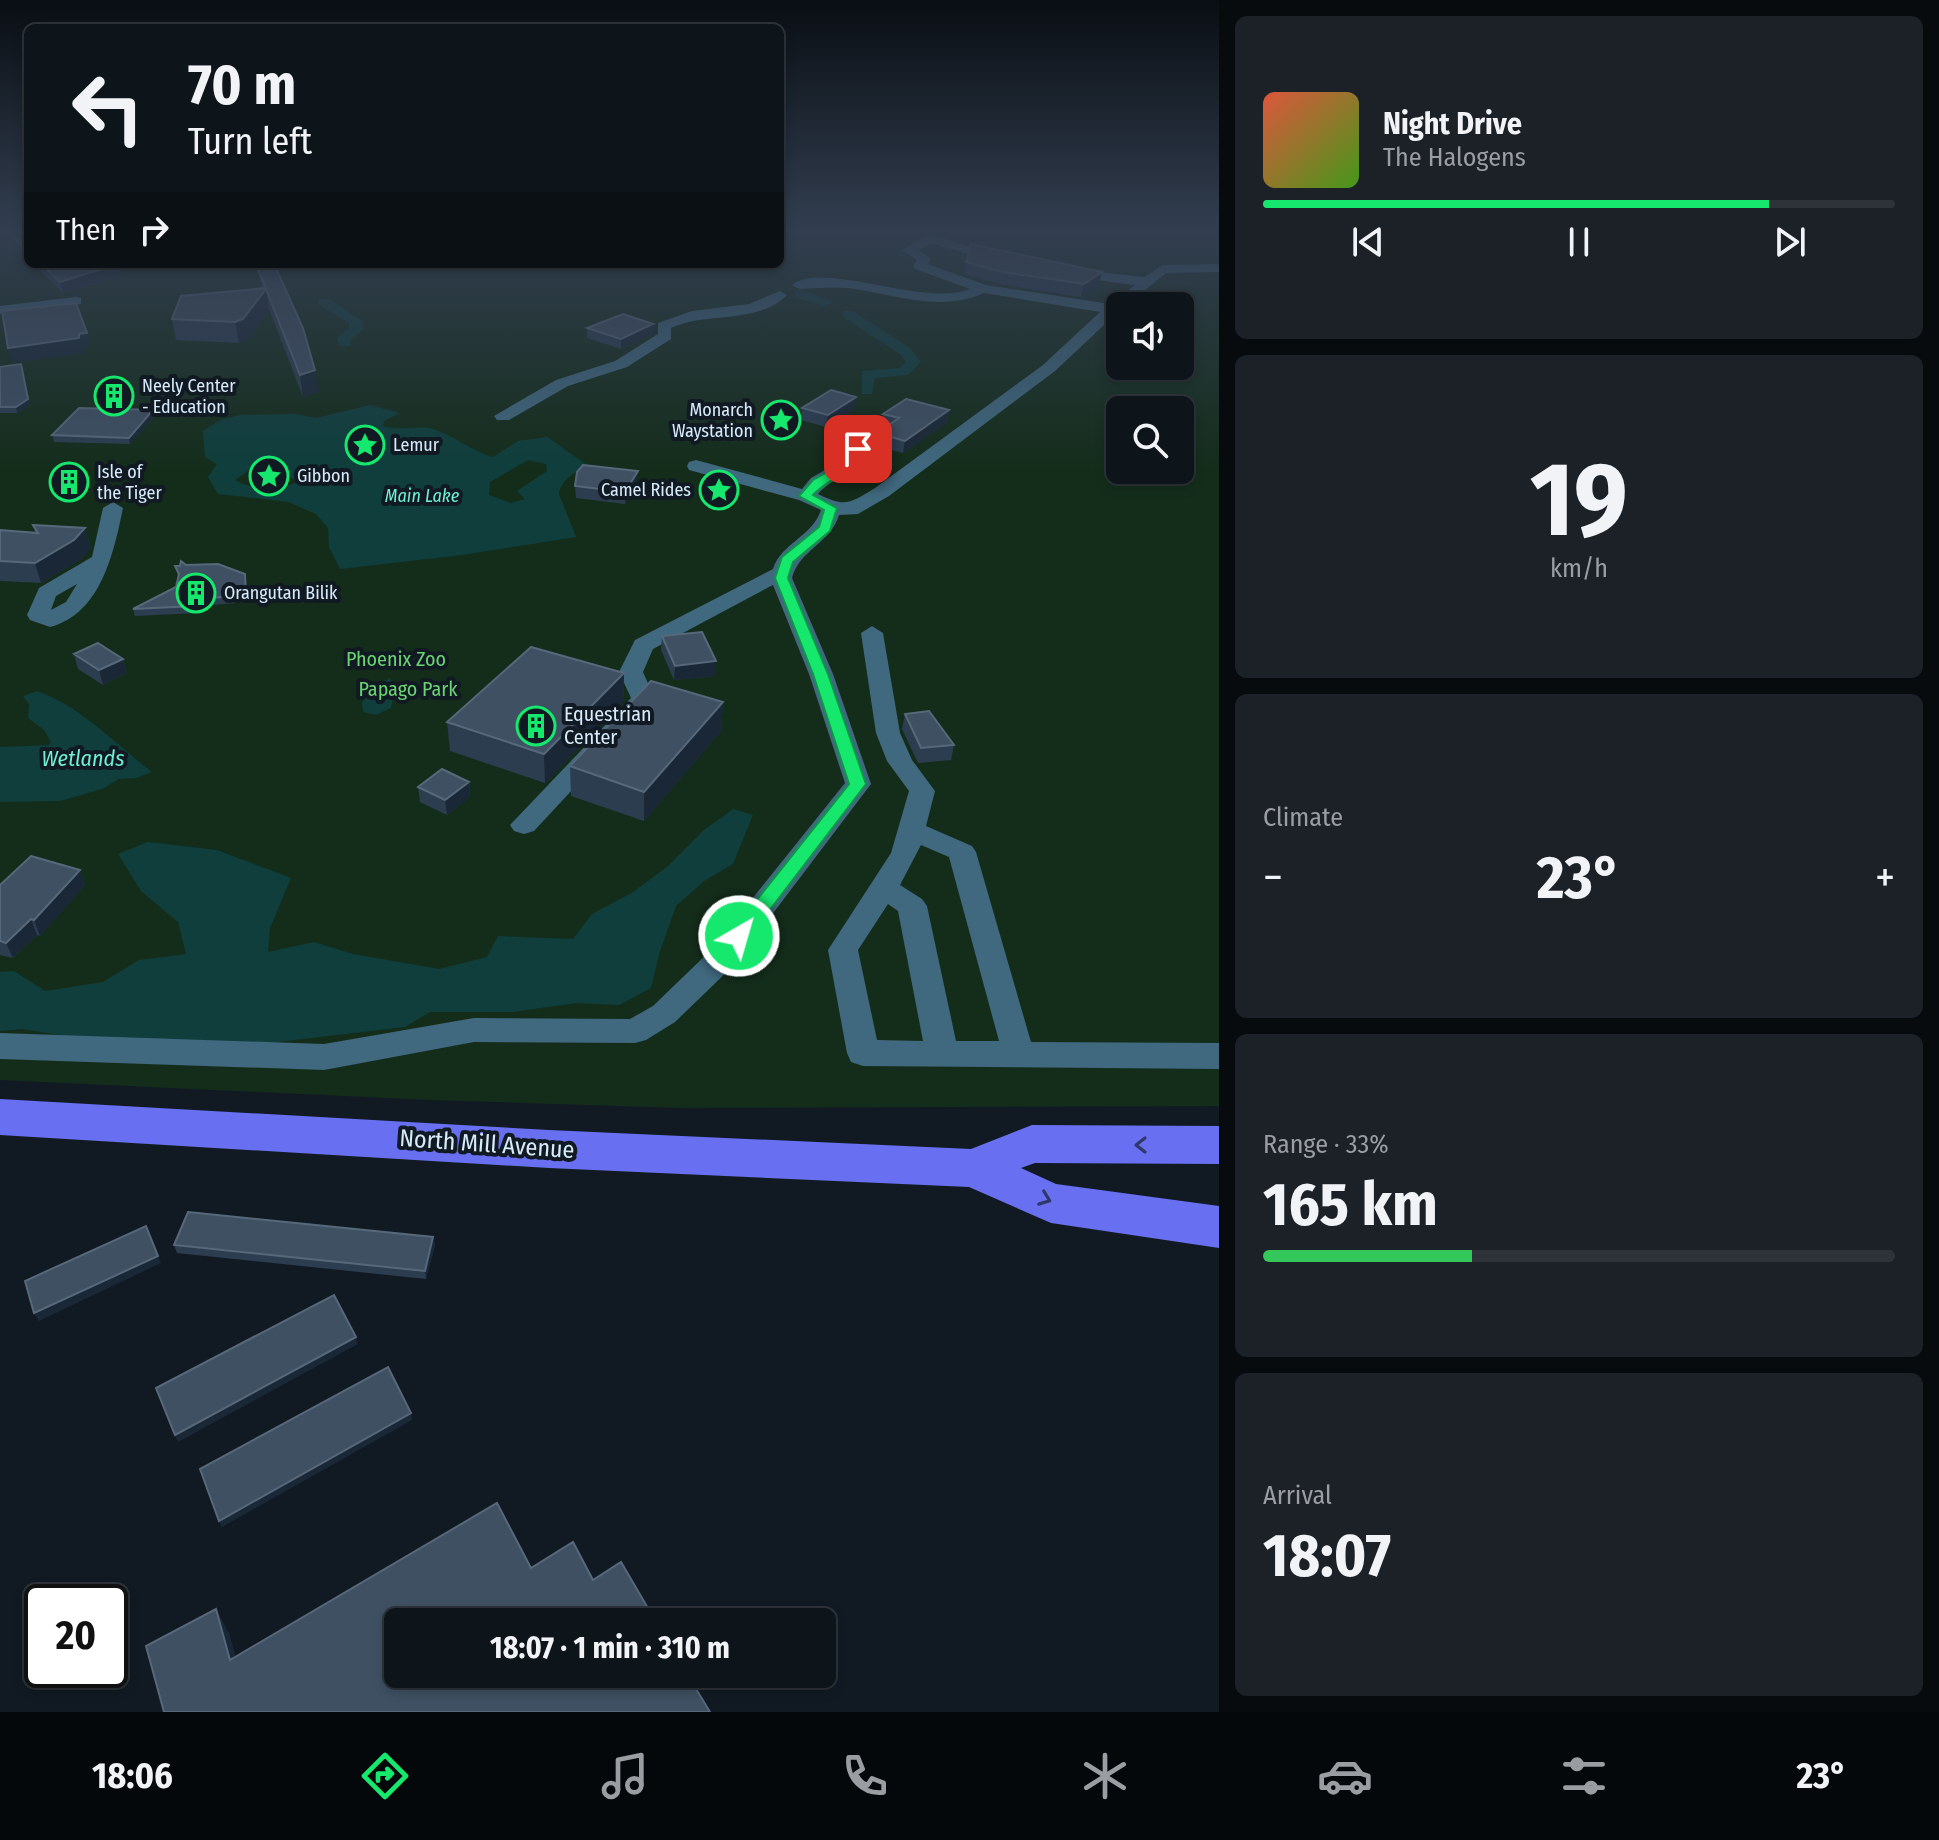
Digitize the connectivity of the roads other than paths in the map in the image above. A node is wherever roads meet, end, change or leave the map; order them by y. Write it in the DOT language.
graph roads {
  1 [pos="756,309"];
  2 [pos="1106,314"];
  3 [pos="503,416"];
  4 [pos="858,449"];
  5 [pos="696,466"];
  6 [pos="818,502"];
  7 [pos="113,508"];
  8 [pos="102,560"];
  9 [pos="783,572"];
  10 [pos="872,633"];
  11 [pos="524,825"];
  12 [pos="910,829"];
  13 [pos="884,888"];
  14 [pos="0,1046"];
  15 [pos="942,1054"];
  16 [pos="1019,1056"];
  17 [pos="1219,1056"];
  18 [pos="0,1117"];
  19 [pos="1219,1145"];
  20 [pos="973,1168"];
  21 [pos="1219,1227"];
  1 -- 3 [label="street"];
  2 -- 6 [label="street"];
  4 -- 6 [label="street"];
  5 -- 6 [label="street"];
  6 -- 9 [label="street"];
  7 -- 8 [label="street"];
  9 -- 11 [label="street"];
  9 -- 14 [label="street"];
  10 -- 12 [label="street"];
  12 -- 13 [label="street"];
  12 -- 16 [label="street"];
  13 -- 15 [label="street"];
  13 -- 15 [label="street"];
  15 -- 16 [label="street"];
  16 -- 17 [label="street"];
  18 -- 20 [label="main road, North Mill Avenue"];
  19 -- 20 [label="main road, North Mill Avenue, one-way"];
  20 -- 21 [label="main road, North Mill Avenue, one-way"];
}
